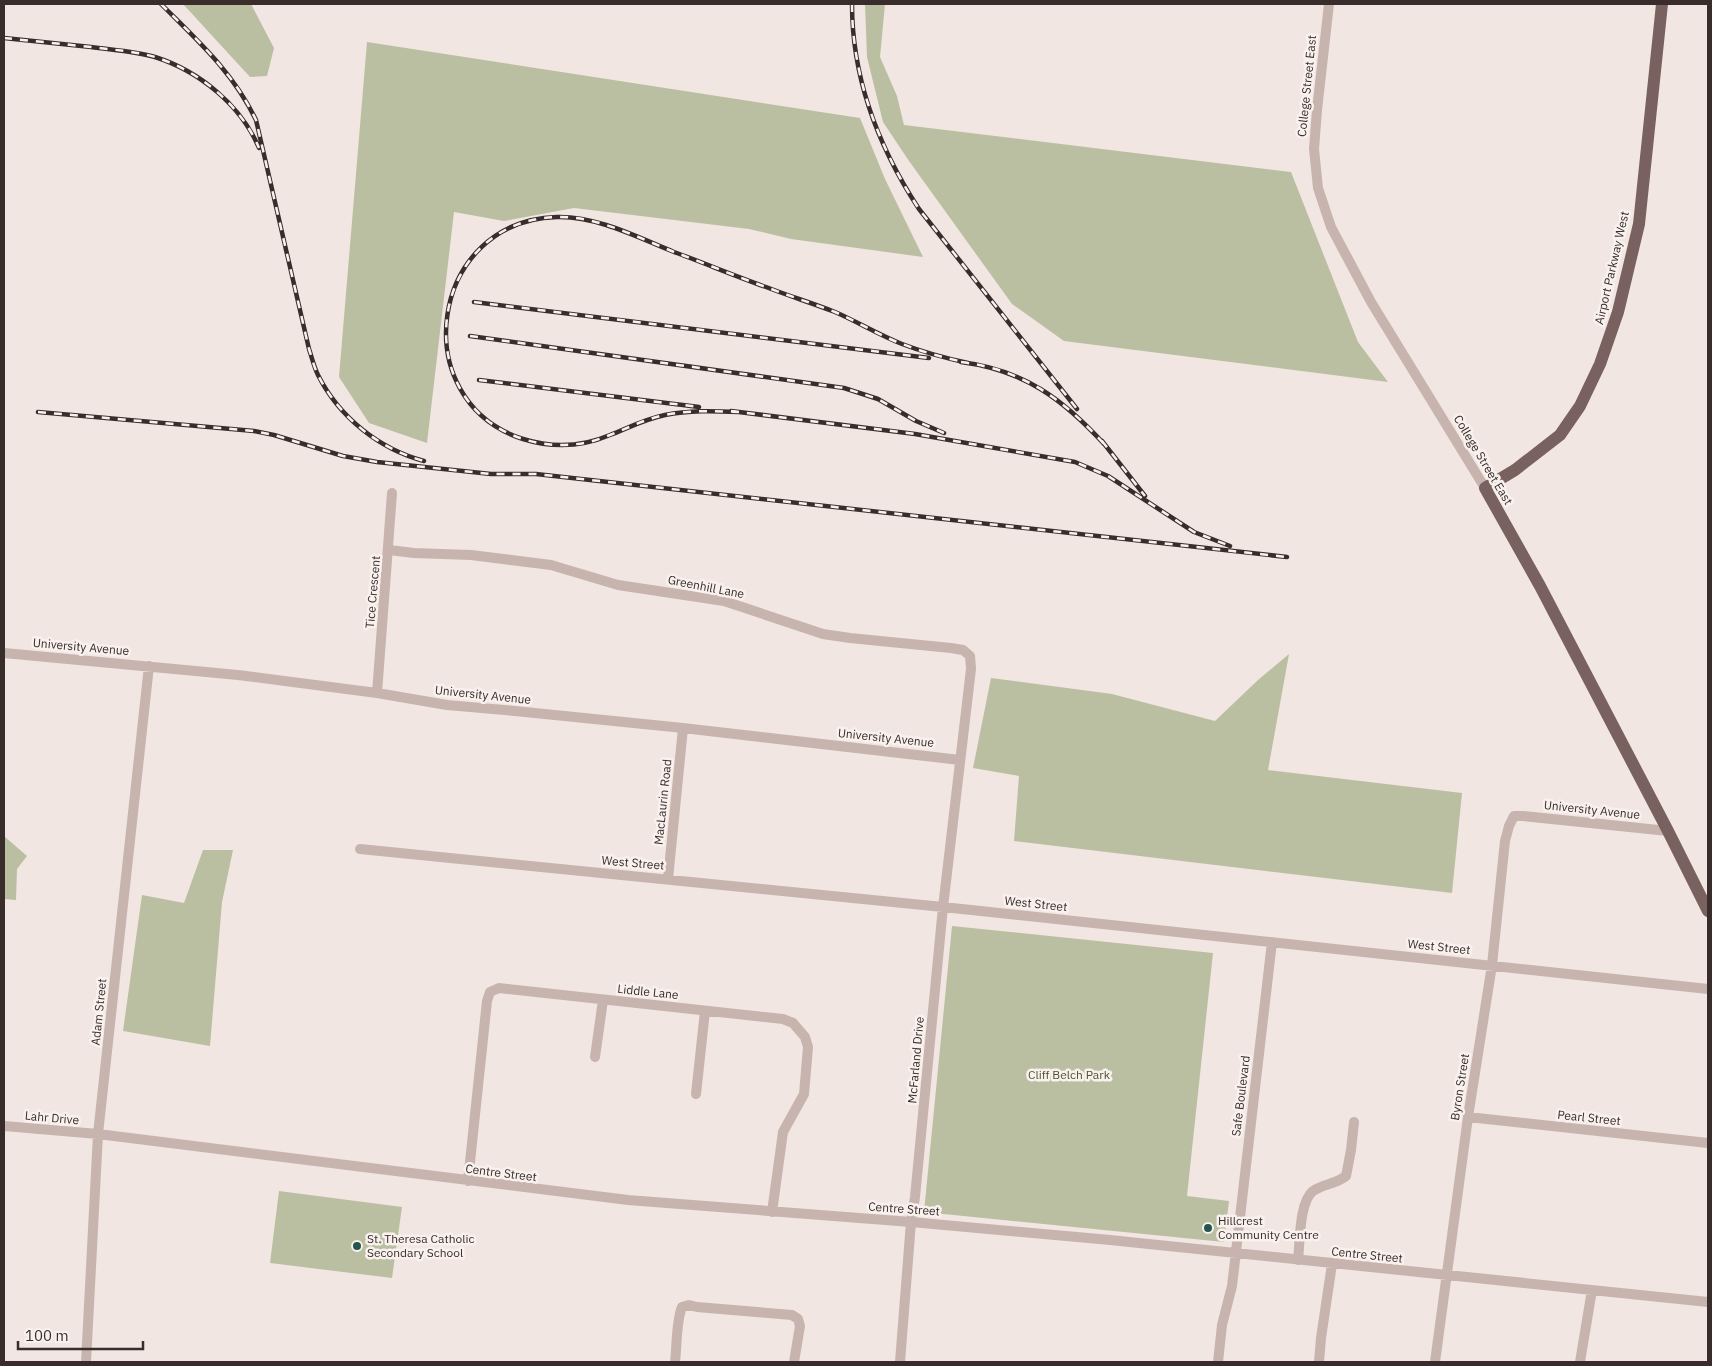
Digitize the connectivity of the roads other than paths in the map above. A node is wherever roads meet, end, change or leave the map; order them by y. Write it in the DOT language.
graph roads {
  1 [pos="1329,4"];
  2 [pos="1662,4"];
  3 [pos="1485,488"];
  4 [pos="392,493"];
  5 [pos="389,550"];
  6 [pos="4,653"];
  7 [pos="149,666"];
  8 [pos="377,694"];
  9 [pos="683,728"];
  10 [pos="960,760"];
  11 [pos="1514,816"];
  12 [pos="1668,830"];
  13 [pos="360,849"];
  14 [pos="668,879"];
  15 [pos="943,907"];
  16 [pos="1708,911"];
  17 [pos="1272,942"];
  18 [pos="1492,965"];
  19 [pos="1708,988"];
  20 [pos="603,1000"];
  21 [pos="705,1011"];
  22 [pos="595,1057"];
  23 [pos="696,1094"];
  24 [pos="1468,1117"];
  25 [pos="1354,1122"];
  26 [pos="4,1126"];
  27 [pos="98,1134"];
  28 [pos="1708,1143"];
  29 [pos="468,1181"];
  30 [pos="772,1212"];
  31 [pos="911,1222"];
  32 [pos="1236,1254"];
  33 [pos="1298,1260"];
  34 [pos="1332,1264"];
  35 [pos="1446,1275"];
  36 [pos="1592,1290"];
  37 [pos="1708,1302"];
  38 [pos="86,1362"];
  39 [pos="675,1362"];
  40 [pos="794,1362"];
  41 [pos="900,1362"];
  42 [pos="1218,1362"];
  43 [pos="1319,1362"];
  44 [pos="1435,1362"];
  45 [pos="1580,1362"];
  1 -- 3 [label="street, College Street East"];
  2 -- 3 [label="main road, Airport Parkway West"];
  3 -- 12 [label="main road, College Street East"];
  4 -- 5 [label="street, Tice Crescent"];
  5 -- 8 [label="street, Tice Crescent"];
  5 -- 10 [label="street, Greenhill Lane"];
  6 -- 7 [label="street, University Avenue"];
  7 -- 8 [label="street, University Avenue"];
  7 -- 27 [label="street, Adam Street"];
  8 -- 9 [label="street, University Avenue"];
  9 -- 10 [label="street, University Avenue"];
  9 -- 14 [label="street, MacLaurin Road"];
  10 -- 15 [label="street, McFarland Drive"];
  11 -- 12 [label="street, University Avenue"];
  11 -- 18 [label="street, Byron Street"];
  12 -- 16 [label="main road, College Street East"];
  13 -- 14 [label="street, West Street"];
  14 -- 15 [label="street, West Street"];
  15 -- 17 [label="street, West Street"];
  15 -- 31 [label="street, McFarland Drive"];
  17 -- 18 [label="street, West Street"];
  17 -- 32 [label="street, Safe Boulevard"];
  18 -- 19 [label="street, West Street"];
  18 -- 24 [label="street, Byron Street"];
  20 -- 21 [label="street, Liddle Lane"];
  20 -- 22 [label="street"];
  20 -- 29 [label="street, Liddle Lane"];
  21 -- 23 [label="street"];
  21 -- 30 [label="street, Liddle Lane"];
  24 -- 28 [label="street, Pearl Street"];
  24 -- 35 [label="street, Byron Street"];
  25 -- 33 [label="street"];
  26 -- 27 [label="street, Lahr Drive"];
  27 -- 29 [label="street, Centre Street"];
  27 -- 38 [label="street, Adam Street"];
  29 -- 30 [label="street, Centre Street"];
  30 -- 31 [label="street, Centre Street"];
  31 -- 32 [label="street, Centre Street"];
  31 -- 41 [label="street, McFarland Drive"];
  32 -- 33 [label="street, Centre Street"];
  32 -- 42 [label="street, Safe Boulevard"];
  33 -- 34 [label="street, Centre Street"];
  34 -- 35 [label="street, Centre Street"];
  34 -- 43 [label="street"];
  35 -- 36 [label="street, Centre Street"];
  35 -- 44 [label="street, Byron Street"];
  36 -- 37 [label="street, Centre Street"];
  36 -- 45 [label="street"];
  39 -- 40 [label="street"];
}
